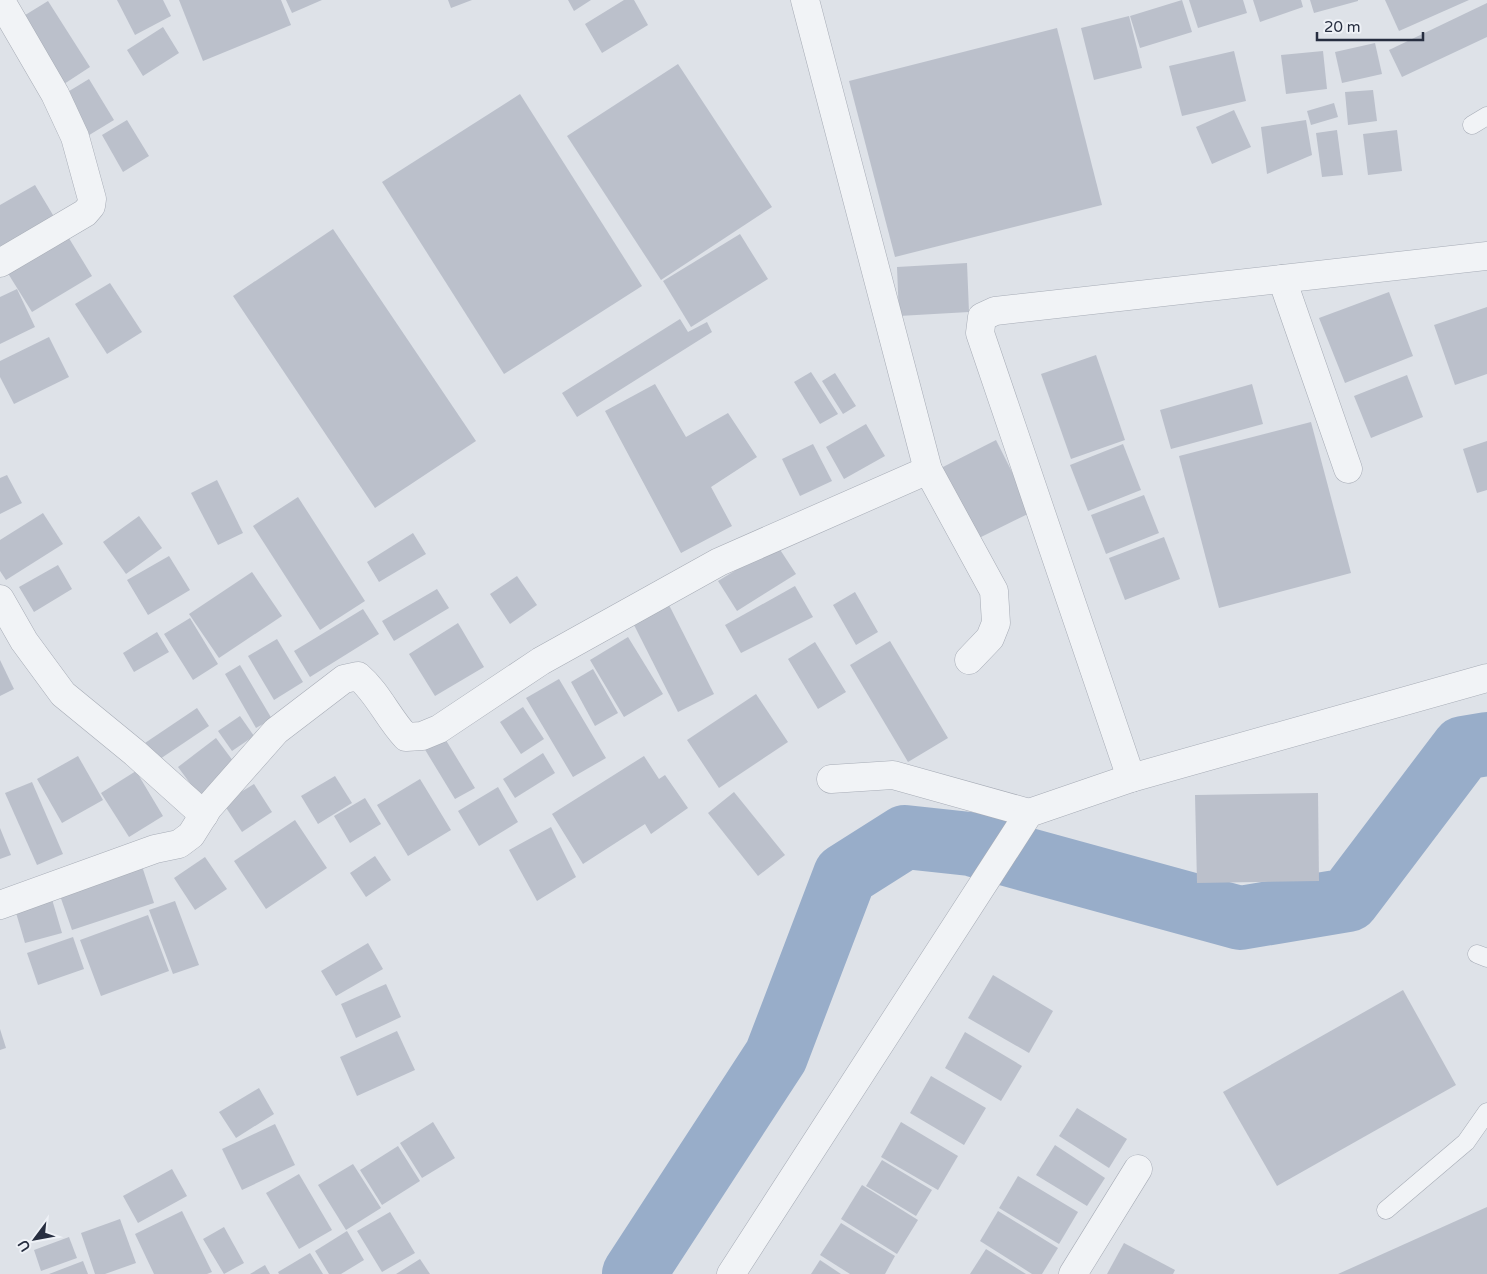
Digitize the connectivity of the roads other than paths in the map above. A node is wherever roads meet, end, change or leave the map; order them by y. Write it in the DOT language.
graph roads {
  1 [pos="805,0"];
  2 [pos="1,1"];
  3 [pos="1487,256"];
  4 [pos="0,262"];
  5 [pos="1282,279"];
  6 [pos="1348,468"];
  7 [pos="928,470"];
  8 [pos="0,599"];
  9 [pos="969,660"];
  10 [pos="1487,678"];
  11 [pos="1131,778"];
  12 [pos="831,779"];
  13 [pos="204,814"];
  14 [pos="1023,821"];
  15 [pos="0,905"];
  16 [pos="1487,1112"];
  17 [pos="1138,1169"];
  18 [pos="1386,1210"];
  19 [pos="731,1274"];
  20 [pos="1073,1274"];
  1 -- 7 [label="street"];
  2 -- 4 [label="street"];
  3 -- 5 [label="street"];
  5 -- 6 [label="street"];
  5 -- 11 [label="street"];
  7 -- 9 [label="street"];
  7 -- 13 [label="street"];
  8 -- 13 [label="street"];
  10 -- 11 [label="street"];
  11 -- 14 [label="street"];
  12 -- 14 [label="street"];
  13 -- 15 [label="street"];
  14 -- 19 [label="street"];
  16 -- 18 [label="lane"];
  17 -- 20 [label="street"];
}
